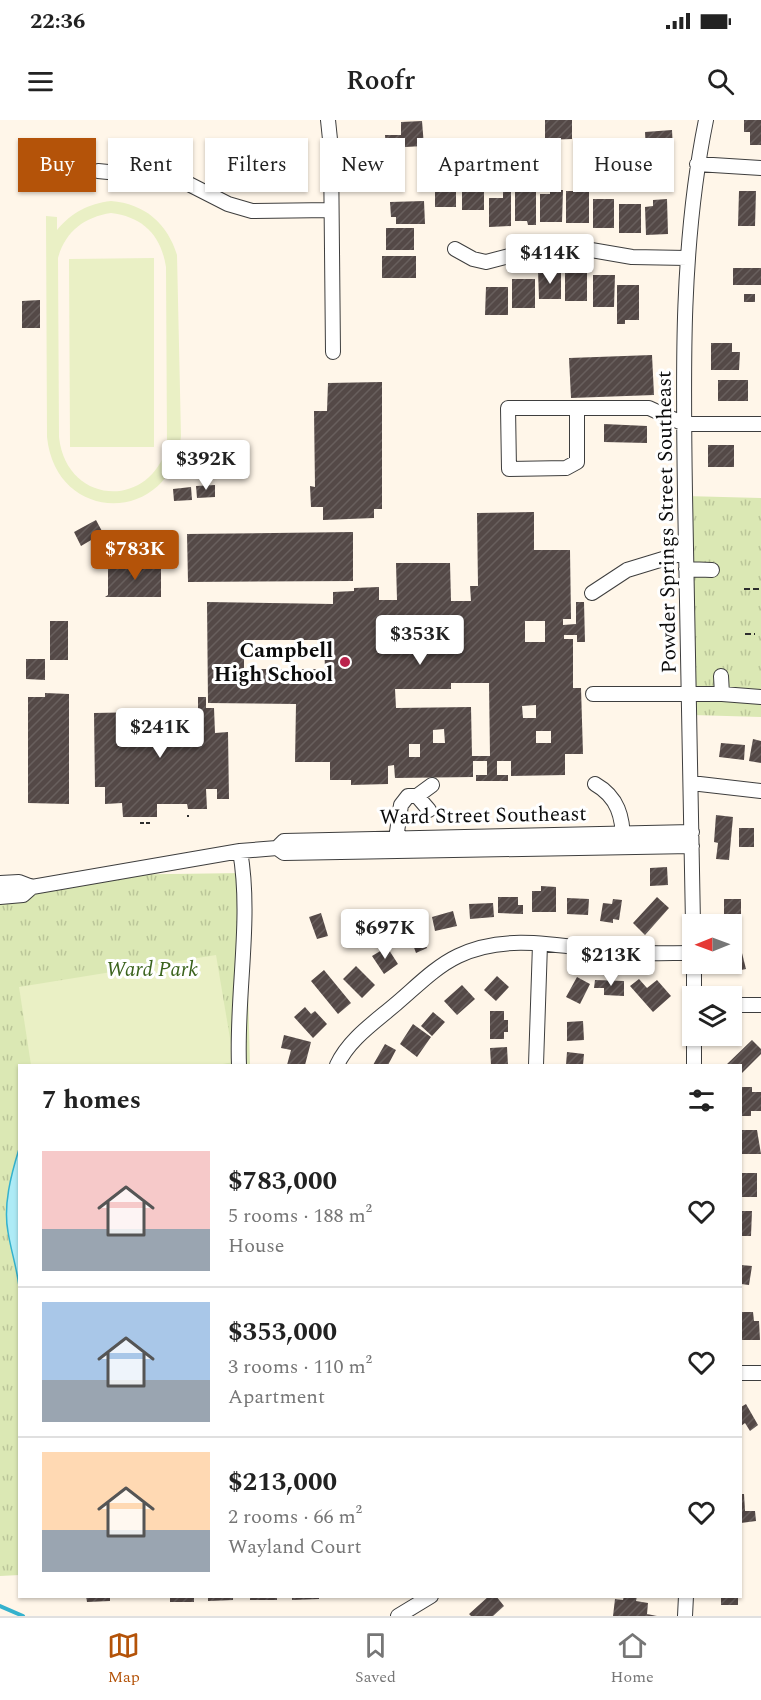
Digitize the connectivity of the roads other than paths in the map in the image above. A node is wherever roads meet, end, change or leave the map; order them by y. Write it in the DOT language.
graph roads {
  1 [pos="328,120"];
  2 [pos="706,120"];
  3 [pos="697,164"];
  4 [pos="761,168"];
  5 [pos="98,171"];
  6 [pos="331,210"];
  7 [pos="455,249"];
  8 [pos="687,258"];
  9 [pos="333,352"];
  10 [pos="577,408"];
  11 [pos="684,424"];
  12 [pos="761,424"];
  13 [pos="686,552"];
  14 [pos="686,569"];
  15 [pos="712,570"];
  16 [pos="592,593"];
  17 [pos="722,676"];
  18 [pos="593,694"];
  19 [pos="689,694"];
  20 [pos="722,694"];
  21 [pos="761,697"];
  22 [pos="691,783"];
  23 [pos="595,784"];
  24 [pos="432,785"];
  25 [pos="761,791"];
  26 [pos="417,796"];
  27 [pos="429,810"];
  28 [pos="399,838"];
  29 [pos="692,839"];
  30 [pos="623,840"];
  31 [pos="277,848"];
  32 [pos="240,851"];
  33 [pos="412,851"];
  34 [pos="0,883"];
  35 [pos="32,887"];
  36 [pos="0,897"];
  37 [pos="693,914"];
  38 [pos="540,944"];
  39 [pos="682,953"];
  40 [pos="742,1005"];
  41 [pos="761,1005"];
  42 [pos="694,1046"];
  43 [pos="239,1064"];
  44 [pos="338,1064"];
  45 [pos="536,1064"];
  46 [pos="694,1064"];
  47 [pos="742,1373"];
  48 [pos="761,1373"];
  49 [pos="428,1598"];
  50 [pos="686,1598"];
  51 [pos="398,1616"];
  52 [pos="685,1616"];
  1 -- 6 [label="street"];
  2 -- 3 [label="street, Powder Springs Street Southeast"];
  3 -- 4 [label="street"];
  3 -- 8 [label="street, Powder Springs Street Southeast"];
  5 -- 6 [label="street"];
  6 -- 9 [label="street"];
  7 -- 8 [label="street"];
  8 -- 11 [label="street, Powder Springs Street Southeast"];
  10 -- 10 [label="street"];
  10 -- 11 [label="street"];
  11 -- 12 [label="street"];
  11 -- 13 [label="street, Powder Springs Street Southeast"];
  13 -- 14 [label="street, Powder Springs Street Southeast"];
  13 -- 16 [label="street"];
  14 -- 15 [label="street"];
  14 -- 19 [label="street, Powder Springs Street Southeast"];
  17 -- 20 [label="street"];
  18 -- 19 [label="street"];
  19 -- 20 [label="street"];
  19 -- 22 [label="street, Powder Springs Street Southeast"];
  20 -- 21 [label="street"];
  22 -- 25 [label="street"];
  22 -- 29 [label="street, Powder Springs Street Southeast"];
  23 -- 30 [label="street"];
  24 -- 26 [label="street"];
  26 -- 27 [label="street"];
  26 -- 28 [label="street"];
  28 -- 30 [label="street, Ward Street Southeast"];
  28 -- 31 [label="street, Ward Street Southeast"];
  28 -- 33 [label="street"];
  29 -- 30 [label="street, Ward Street Southeast"];
  29 -- 37 [label="street, Powder Springs Street Southeast"];
  30 -- 33 [label="street, Ward Street Southeast"];
  31 -- 32 [label="street, Ward Street Southeast"];
  31 -- 33 [label="street, Ward Street Southeast"];
  32 -- 35 [label="street, Ward Street Southeast"];
  32 -- 43 [label="street"];
  34 -- 35 [label="street, Ward Street Southeast"];
  35 -- 36 [label="street, Ward Street Southeast"];
  38 -- 39 [label="street"];
  38 -- 44 [label="street"];
  38 -- 45 [label="street"];
  40 -- 41 [label="street"];
  42 -- 46 [label="street"];
  47 -- 48 [label="street"];
  49 -- 51 [label="street"];
  50 -- 52 [label="street"];
}
